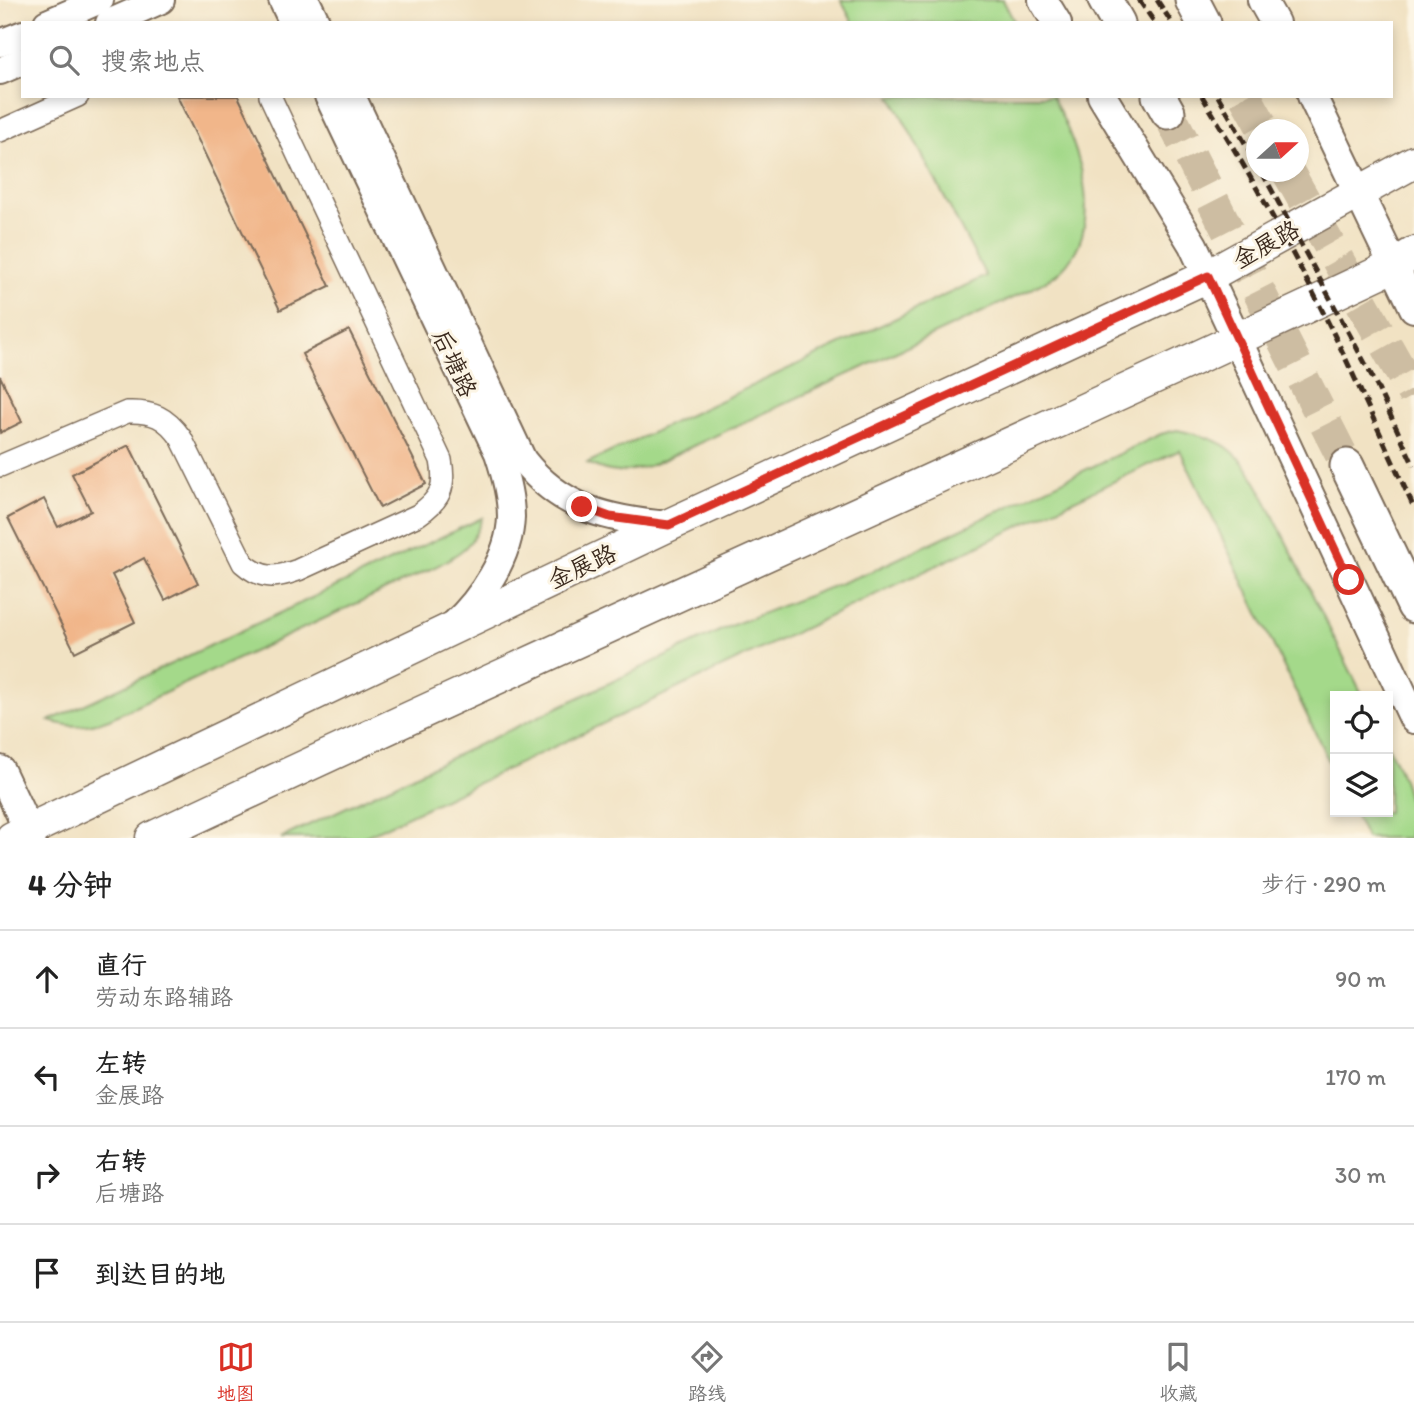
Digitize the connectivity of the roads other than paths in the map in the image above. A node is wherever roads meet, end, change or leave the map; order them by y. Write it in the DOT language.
graph roads {
  1 [pos="100,0"];
  2 [pos="161,0"];
  3 [pos="282,0"];
  4 [pos="306,0"];
  5 [pos="1043,0"];
  6 [pos="1105,0"];
  7 [pos="1192,0"];
  8 [pos="1262,0"];
  9 [pos="52,21"];
  10 [pos="114,21"];
  11 [pos="292,21"];
  12 [pos="316,21"];
  13 [pos="1056,21"];
  14 [pos="1117,21"];
  15 [pos="1203,21"];
  16 [pos="1274,21"];
  17 [pos="21,35"];
  18 [pos="0,43"];
  19 [pos="69,98"];
  20 [pos="271,98"];
  21 [pos="329,98"];
  22 [pos="353,98"];
  23 [pos="1103,98"];
  24 [pos="1313,98"];
  25 [pos="36,105"];
  26 [pos="0,131"];
  27 [pos="1414,162"];
  28 [pos="1360,193"];
  29 [pos="1404,260"];
  30 [pos="1208,276"];
  31 [pos="1414,308"];
  32 [pos="1237,339"];
  33 [pos="0,466"];
  34 [pos="1347,466"];
  35 [pos="669,525"];
  36 [pos="1414,606"];
  37 [pos="449,628"];
  38 [pos="1414,719"];
  39 [pos="0,770"];
  40 [pos="24,835"];
  41 [pos="152,838"];
  1 -- 9 [label="street"];
  2 -- 10 [label="street"];
  3 -- 11 [label="street"];
  4 -- 12 [label="street"];
  5 -- 13 [label="main road"];
  6 -- 14 [label="highway"];
  7 -- 15 [label="highway"];
  8 -- 16 [label="main road"];
  17 -- 18 [label="street"];
  19 -- 25 [label="street"];
  20 -- 33 [label="street"];
  21 -- 37 [label="street, 后塘路"];
  22 -- 35 [label="street, 后塘路"];
  23 -- 30 [label="main road"];
  24 -- 28 [label="main road"];
  25 -- 26 [label="street"];
  27 -- 28 [label="main road, 金展路"];
  28 -- 29 [label="main road"];
  28 -- 30 [label="main road, 金展路"];
  29 -- 31 [label="main road"];
  29 -- 32 [label="main road"];
  30 -- 32 [label="main road"];
  30 -- 35 [label="main road, 金展路"];
  32 -- 38 [label="main road"];
  32 -- 41 [label="main road"];
  34 -- 36 [label="highway"];
  35 -- 37 [label="main road, 金展路"];
  37 -- 40 [label="main road, 金展路"];
  39 -- 40 [label="main road"];
}
